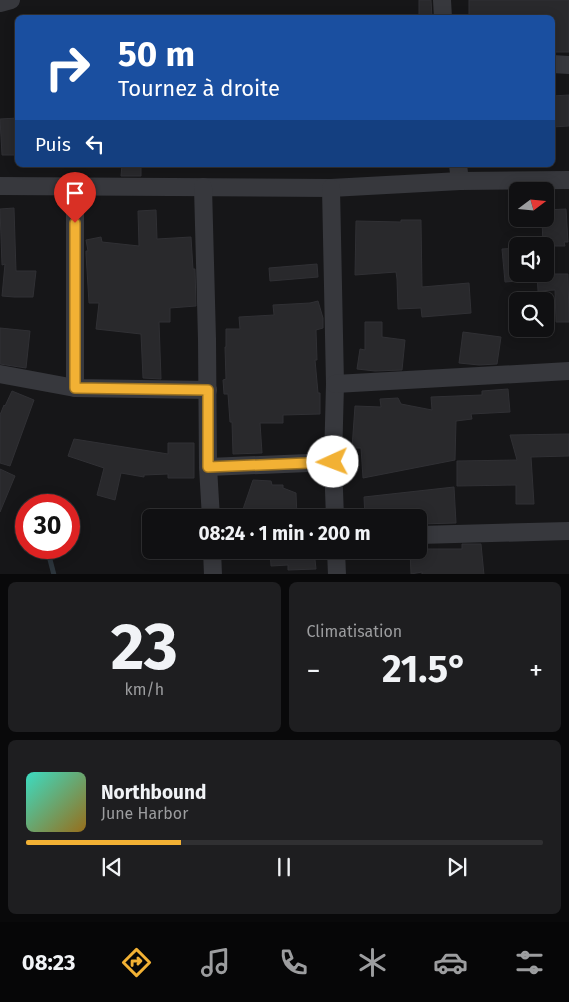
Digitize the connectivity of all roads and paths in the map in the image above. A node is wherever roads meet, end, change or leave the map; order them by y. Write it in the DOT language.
graph roads {
  1 [pos="11,0"];
  2 [pos="442,0"];
  3 [pos="0,3"];
  4 [pos="443,15"];
  5 [pos="555,64"];
  6 [pos="569,65"];
  7 [pos="459,173"];
  8 [pos="569,180"];
  9 [pos="0,186"];
  10 [pos="75,186"];
  11 [pos="203,187"];
  12 [pos="331,188"];
  13 [pos="569,371"];
  14 [pos="0,374"];
  15 [pos="335,384"];
  16 [pos="75,388"];
  17 [pos="208,390"];
  18 [pos="333,462"];
  19 [pos="208,467"];
  20 [pos="210,509"];
  21 [pos="335,509"];
  22 [pos="569,531"];
  23 [pos="427,535"];
  24 [pos="212,559"];
  25 [pos="336,559"];
  26 [pos="213,574"];
  27 [pos="337,574"];
  1 -- 3 [label="street"];
  2 -- 4 [label="street"];
  5 -- 6 [label="street"];
  7 -- 8 [label="street"];
  7 -- 12 [label="street"];
  9 -- 10 [label="street"];
  10 -- 11 [label="street"];
  10 -- 16 [label="street"];
  11 -- 12 [label="street"];
  11 -- 17 [label="street"];
  12 -- 15 [label="street"];
  13 -- 15 [label="street"];
  14 -- 16 [label="street"];
  15 -- 18 [label="street"];
  16 -- 17 [label="street"];
  17 -- 19 [label="street"];
  18 -- 19 [label="street"];
  18 -- 21 [label="street"];
  19 -- 20 [label="street"];
  22 -- 23 [label="street"];
  24 -- 26 [label="street"];
  25 -- 27 [label="street"];
}
